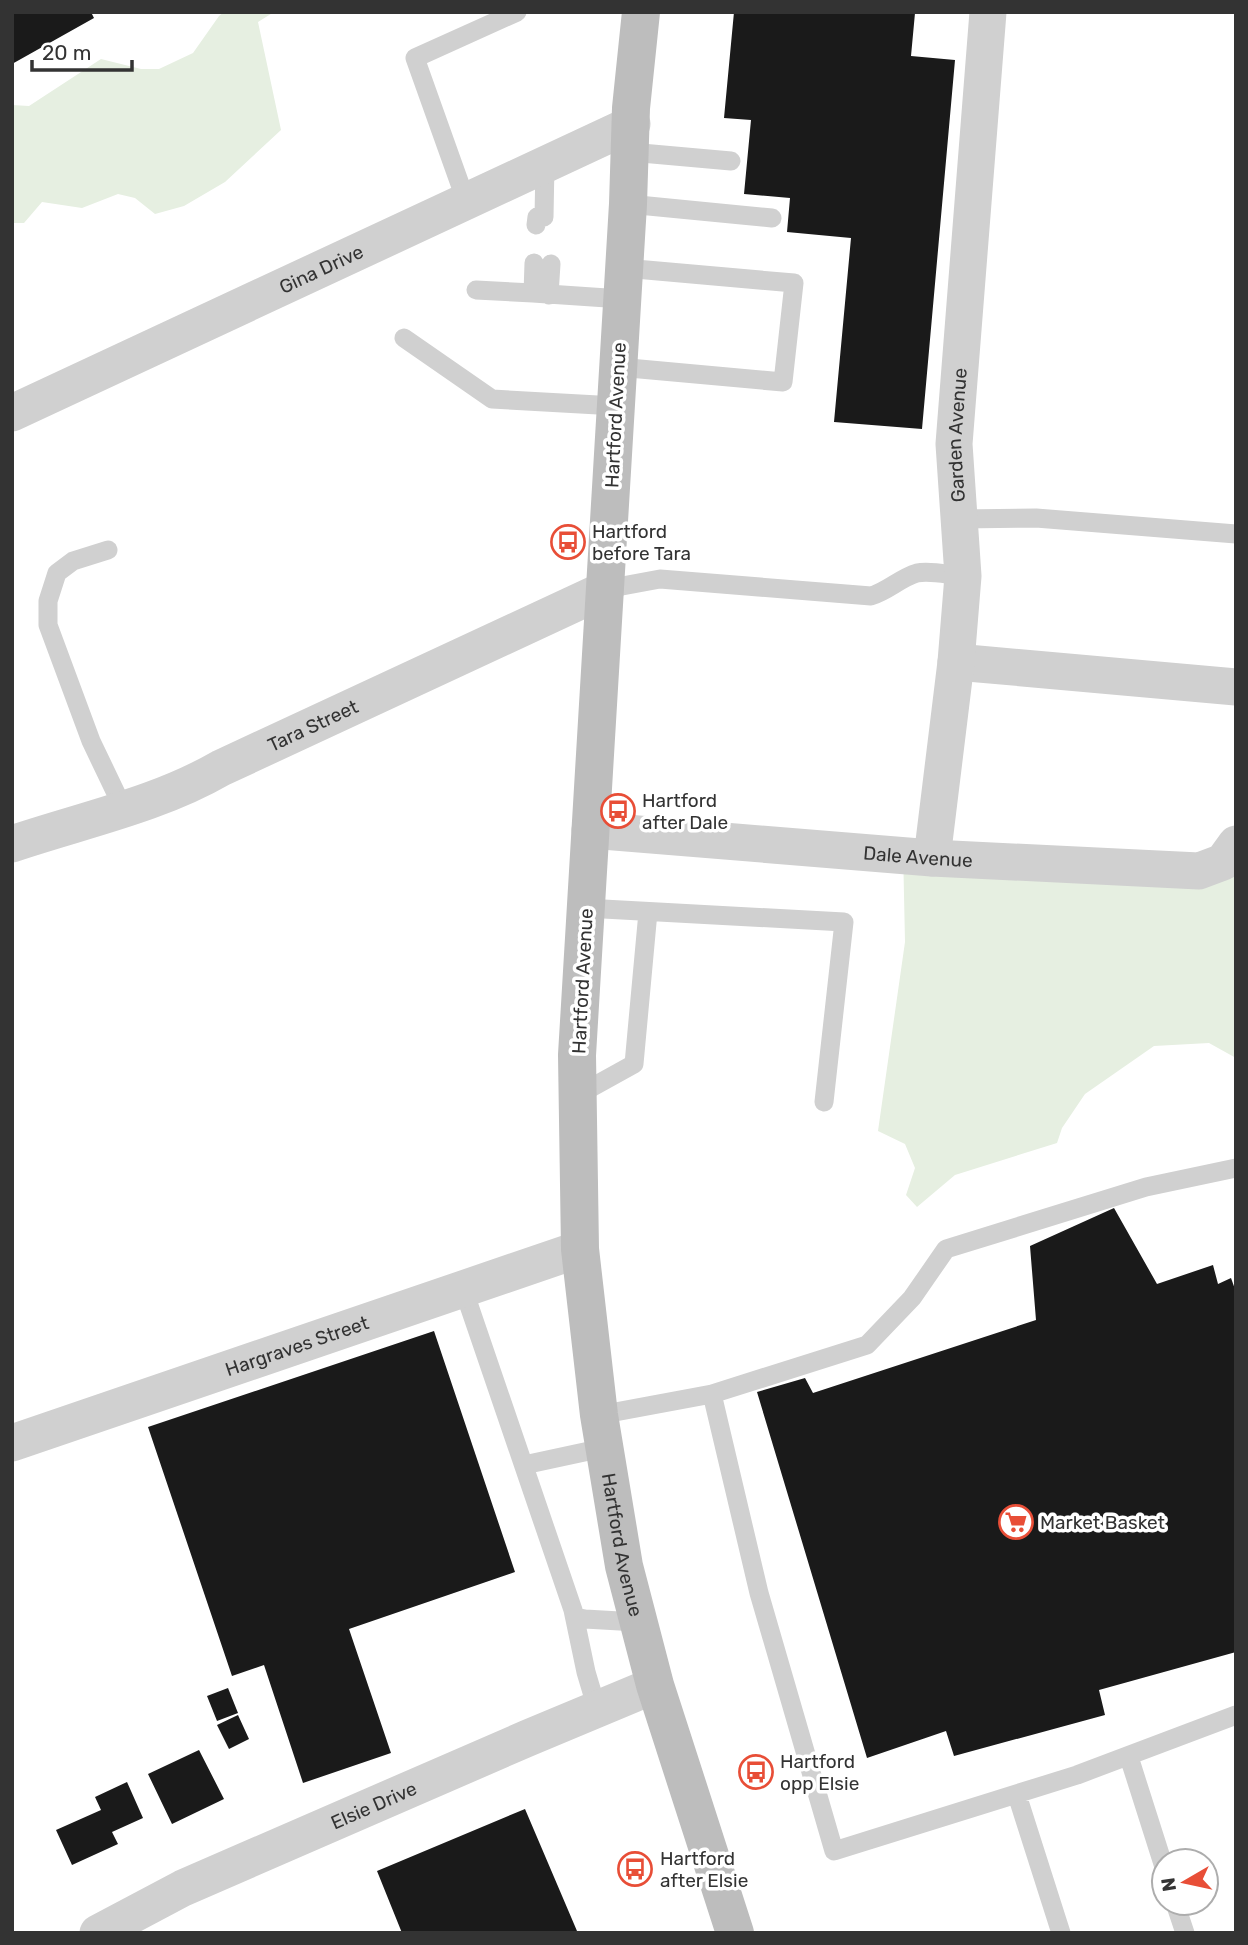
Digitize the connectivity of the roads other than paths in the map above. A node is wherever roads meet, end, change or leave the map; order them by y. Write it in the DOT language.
graph roads {
  1 [pos="517,12"];
  2 [pos="641,12"];
  3 [pos="988,12"];
  4 [pos="631,138"];
  5 [pos="731,161"];
  6 [pos="545,164"];
  7 [pos="466,201"];
  8 [pos="628,204"];
  9 [pos="772,219"];
  10 [pos="544,223"];
  11 [pos="542,264"];
  12 [pos="623,284"];
  13 [pos="476,290"];
  14 [pos="541,294"];
  15 [pos="404,338"];
  16 [pos="618,367"];
  17 [pos="616,406"];
  18 [pos="12,413"];
  19 [pos="960,519"];
  20 [pos="1236,534"];
  21 [pos="108,550"];
  22 [pos="963,576"];
  23 [pos="606,589"];
  24 [pos="956,662"];
  25 [pos="1236,687"];
  26 [pos="124,810"];
  27 [pos="590,830"];
  28 [pos="12,844"];
  29 [pos="1236,844"];
  30 [pos="932,858"];
  31 [pos="585,908"];
  32 [pos="648,912"];
  33 [pos="578,1095"];
  34 [pos="824,1102"];
  35 [pos="1236,1168"];
  36 [pos="580,1249"];
  37 [pos="463,1288"];
  38 [pos="712,1394"];
  39 [pos="601,1432"];
  40 [pos="12,1443"];
  41 [pos="524,1465"];
  42 [pos="575,1617"];
  43 [pos="637,1622"];
  44 [pos="656,1685"];
  45 [pos="597,1709"];
  46 [pos="1236,1715"];
  47 [pos="1129,1757"];
  48 [pos="1017,1795"];
  49 [pos="1158,1847"];
  50 [pos="99,1933"];
  51 [pos="735,1933"];
  52 [pos="1061,1933"];
  1 -- 7 [label="lane"];
  2 -- 4 [label="main road, Hartford Avenue"];
  3 -- 19 [label="street, Garden Avenue"];
  4 -- 5 [label="lane"];
  4 -- 6 [label="street, Gina Drive"];
  4 -- 8 [label="main road, Hartford Avenue"];
  6 -- 7 [label="street, Gina Drive"];
  6 -- 10 [label="lane"];
  7 -- 18 [label="street, Gina Drive"];
  8 -- 9 [label="lane"];
  8 -- 12 [label="main road, Hartford Avenue"];
  11 -- 14 [label="lane"];
  12 -- 14 [label="lane"];
  12 -- 16 [label="main road, Hartford Avenue"];
  12 -- 16 [label="lane"];
  13 -- 14 [label="lane"];
  15 -- 17 [label="lane"];
  16 -- 17 [label="main road, Hartford Avenue"];
  17 -- 23 [label="main road, Hartford Avenue"];
  19 -- 20 [label="lane"];
  19 -- 22 [label="street, Garden Avenue"];
  21 -- 26 [label="lane"];
  22 -- 23 [label="lane"];
  22 -- 24 [label="street, Garden Avenue"];
  23 -- 26 [label="street, Tara Street"];
  23 -- 27 [label="main road, Hartford Avenue"];
  24 -- 25 [label="street"];
  24 -- 30 [label="street, Garden Avenue"];
  26 -- 28 [label="street, Tara Street"];
  27 -- 30 [label="street, Dale Avenue"];
  27 -- 31 [label="main road, Hartford Avenue"];
  29 -- 30 [label="street, Dale Avenue"];
  31 -- 32 [label="lane"];
  31 -- 33 [label="main road, Hartford Avenue"];
  32 -- 33 [label="lane"];
  32 -- 34 [label="lane"];
  33 -- 36 [label="main road, Hartford Avenue"];
  35 -- 38 [label="lane"];
  36 -- 37 [label="street, Hargraves Street"];
  36 -- 39 [label="main road, Hartford Avenue"];
  37 -- 40 [label="street, Hargraves Street"];
  37 -- 41 [label="lane"];
  38 -- 39 [label="lane"];
  38 -- 48 [label="lane"];
  39 -- 41 [label="lane"];
  39 -- 43 [label="main road, Hartford Avenue"];
  41 -- 42 [label="lane"];
  42 -- 43 [label="lane"];
  42 -- 45 [label="lane"];
  43 -- 44 [label="main road, Hartford Avenue"];
  44 -- 45 [label="street, Elsie Drive"];
  44 -- 51 [label="main road, Hartford Avenue"];
  45 -- 50 [label="street, Elsie Drive"];
  46 -- 47 [label="lane"];
  47 -- 48 [label="lane"];
  47 -- 49 [label="lane"];
  48 -- 52 [label="lane"];
}
